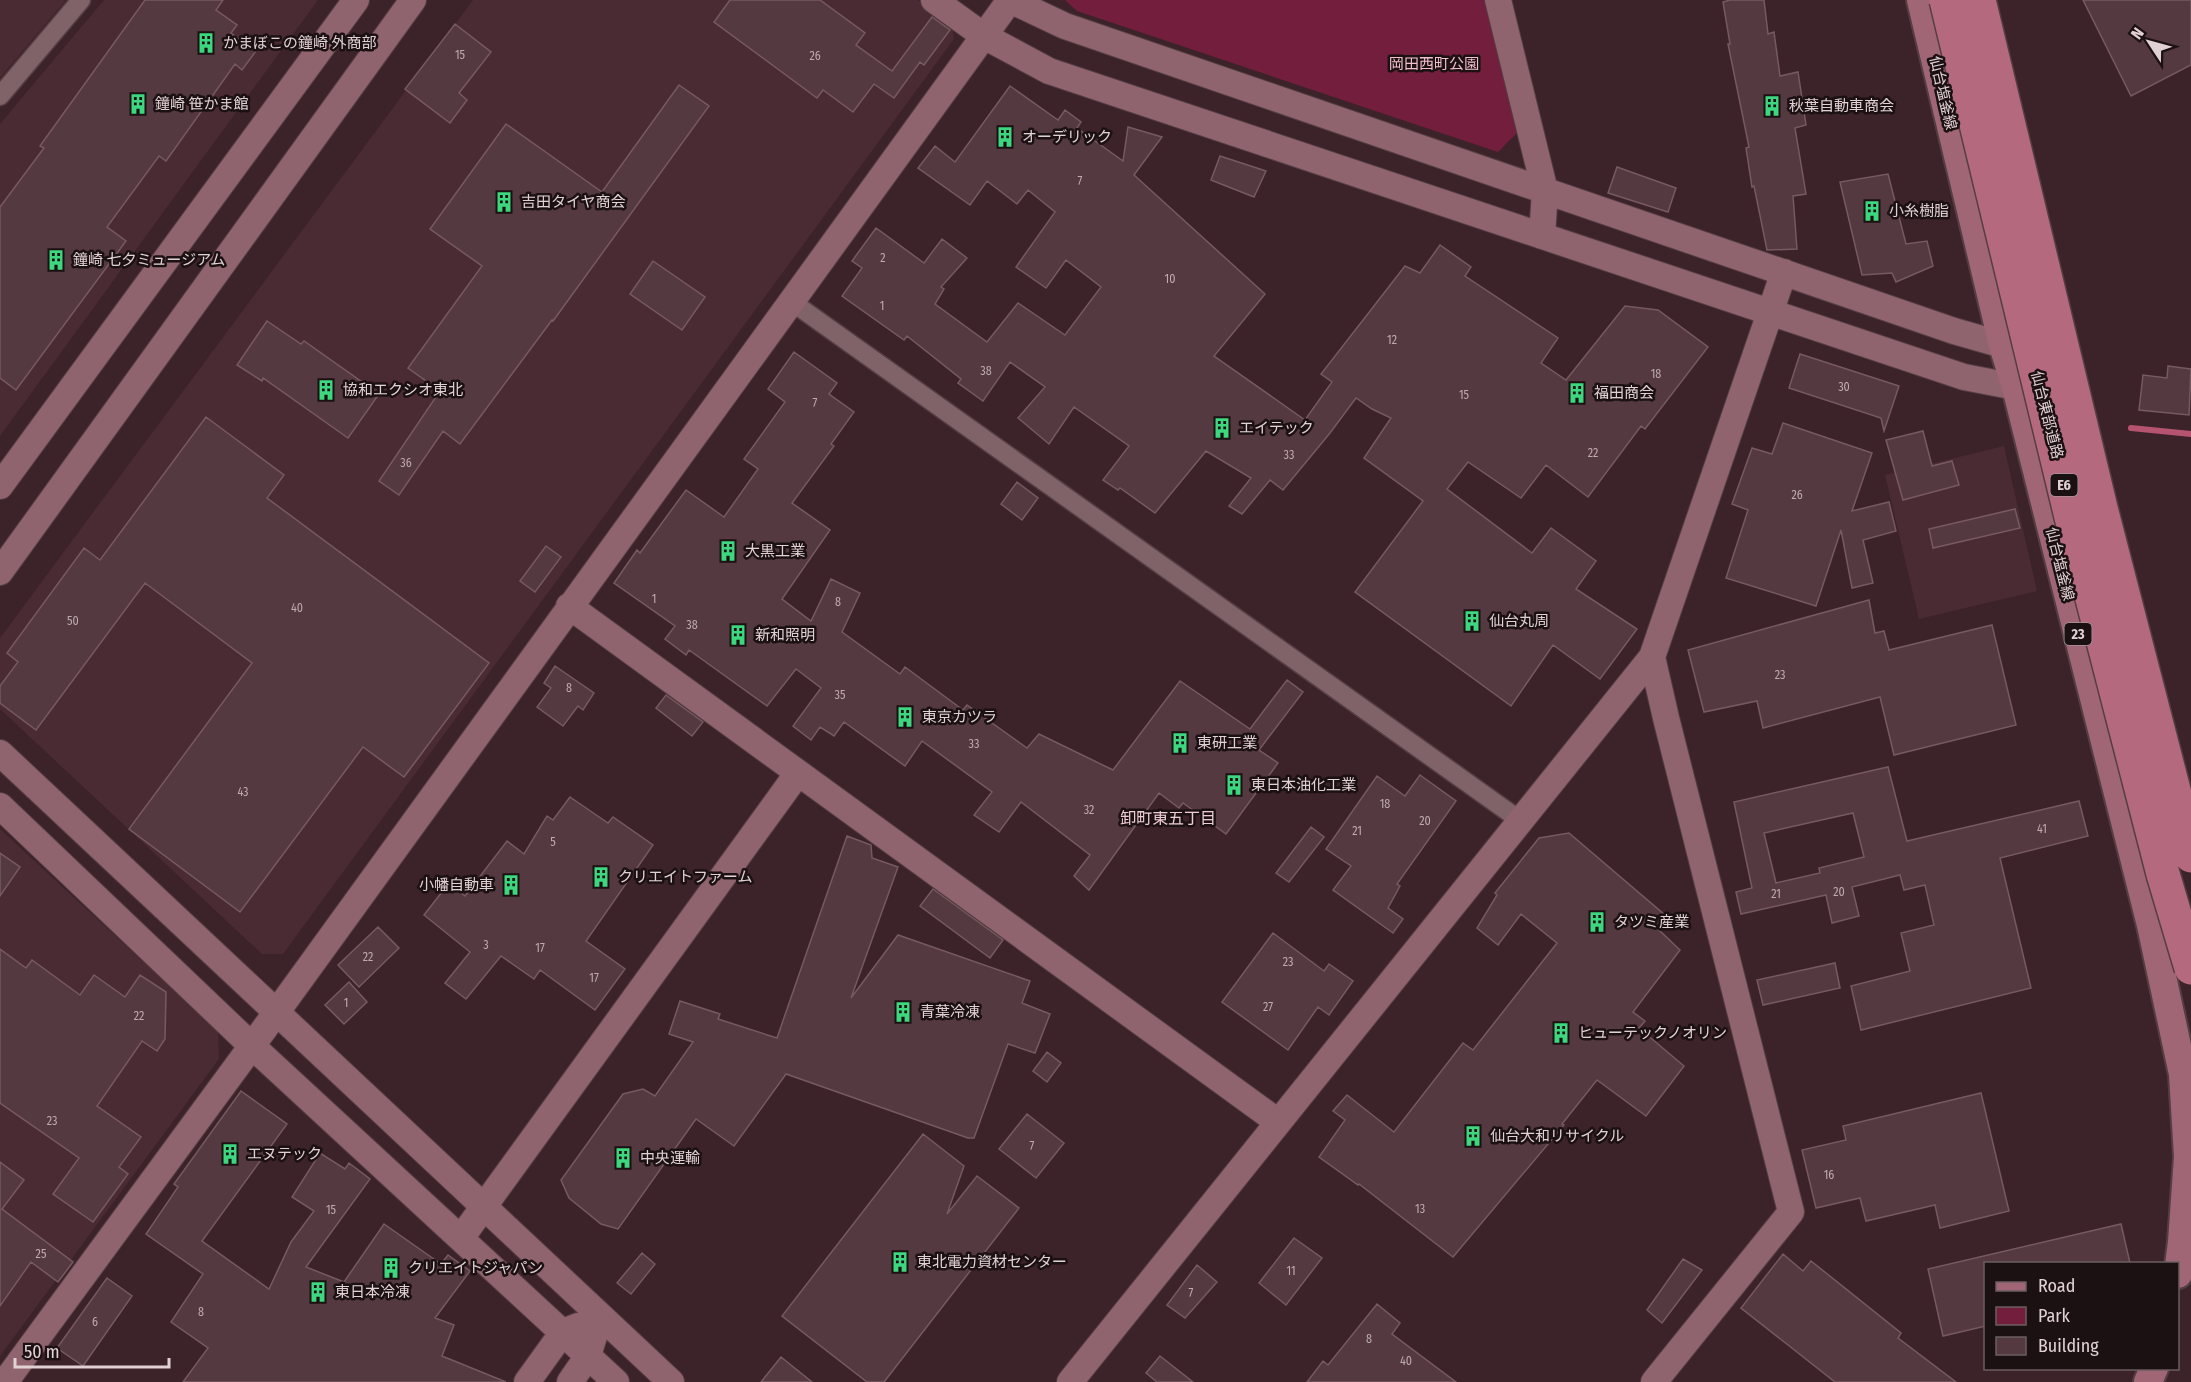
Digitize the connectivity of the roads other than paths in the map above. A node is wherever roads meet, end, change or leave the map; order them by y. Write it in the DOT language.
graph roads {
  1 [pos="81,0"];
  2 [pos="356,0"];
  3 [pos="413,0"];
  4 [pos="934,0"];
  5 [pos="1010,0"];
  6 [pos="1498,0"];
  7 [pos="1921,0"];
  8 [pos="1946,0"];
  9 [pos="1979,0"];
  10 [pos="1995,0"];
  11 [pos="984,36"];
  12 [pos="0,96"];
  13 [pos="1545,191"];
  14 [pos="1542,236"];
  15 [pos="1784,272"];
  16 [pos="792,302"];
  17 [pos="1770,313"];
  18 [pos="2072,327"];
  19 [pos="2003,345"];
  20 [pos="2082,373"];
  21 [pos="2016,387"];
  22 [pos="0,486"];
  23 [pos="0,572"];
  24 [pos="570,606"];
  25 [pos="1652,657"];
  26 [pos="0,753"];
  27 [pos="798,773"];
  28 [pos="0,806"];
  29 [pos="2191,812"];
  30 [pos="1521,821"];
  31 [pos="2191,856"];
  32 [pos="2191,968"];
  33 [pos="276,1013"];
  34 [pos="252,1046"];
  35 [pos="1278,1122"];
  36 [pos="483,1206"];
  37 [pos="461,1238"];
  38 [pos="2187,1243"];
  39 [pos="2179,1271"];
  40 [pos="600,1316"];
  41 [pos="563,1332"];
  42 [pos="588,1356"];
  43 [pos="5,1382"];
  44 [pos="527,1382"];
  45 [pos="570,1382"];
  46 [pos="616,1382"];
  47 [pos="671,1382"];
  48 [pos="1070,1382"];
  49 [pos="1654,1382"];
  1 -- 12 [label="street"];
  2 -- 22 [label="street"];
  3 -- 23 [label="street"];
  4 -- 11 [label="street"];
  5 -- 11 [label="street"];
  5 -- 13 [label="street"];
  6 -- 13 [label="street"];
  7 -- 19 [label="main road, 仙台塩釜線 / 23"];
  8 -- 32 [label="highway, 仙台東部道路 / E6, bridge"];
  9 -- 31 [label="highway, 仙台東部道路 / E6, bridge"];
  10 -- 18 [label="main road"];
  11 -- 14 [label="street"];
  11 -- 16 [label="street"];
  13 -- 14 [label="street"];
  13 -- 15 [label="street"];
  14 -- 17 [label="street"];
  15 -- 17 [label="street"];
  15 -- 19 [label="street"];
  16 -- 24 [label="street"];
  16 -- 30 [label="street"];
  17 -- 21 [label="street"];
  17 -- 25 [label="street"];
  18 -- 19 [label="street"];
  18 -- 20 [label="main road"];
  19 -- 21 [label="main road, 仙台塩釜線 / 23"];
  20 -- 21 [label="street"];
  20 -- 29 [label="main road"];
  21 -- 38 [label="main road, 仙台塩釜線 / 23"];
  24 -- 27 [label="street"];
  24 -- 33 [label="street"];
  25 -- 30 [label="street"];
  25 -- 49 [label="street"];
  26 -- 33 [label="street"];
  27 -- 35 [label="street"];
  27 -- 36 [label="street"];
  28 -- 34 [label="street"];
  30 -- 35 [label="street"];
  33 -- 34 [label="street"];
  33 -- 36 [label="street"];
  34 -- 37 [label="street"];
  34 -- 43 [label="street"];
  35 -- 48 [label="street"];
  36 -- 37 [label="street"];
  36 -- 40 [label="street"];
  37 -- 41 [label="street"];
  38 -- 39 [label="main road, 仙台塩釜線 / 23"];
  40 -- 41 [label="street"];
  40 -- 42 [label="street"];
  40 -- 47 [label="street"];
  41 -- 42 [label="street"];
  41 -- 44 [label="street"];
  42 -- 45 [label="street"];
  42 -- 46 [label="street"];
}
